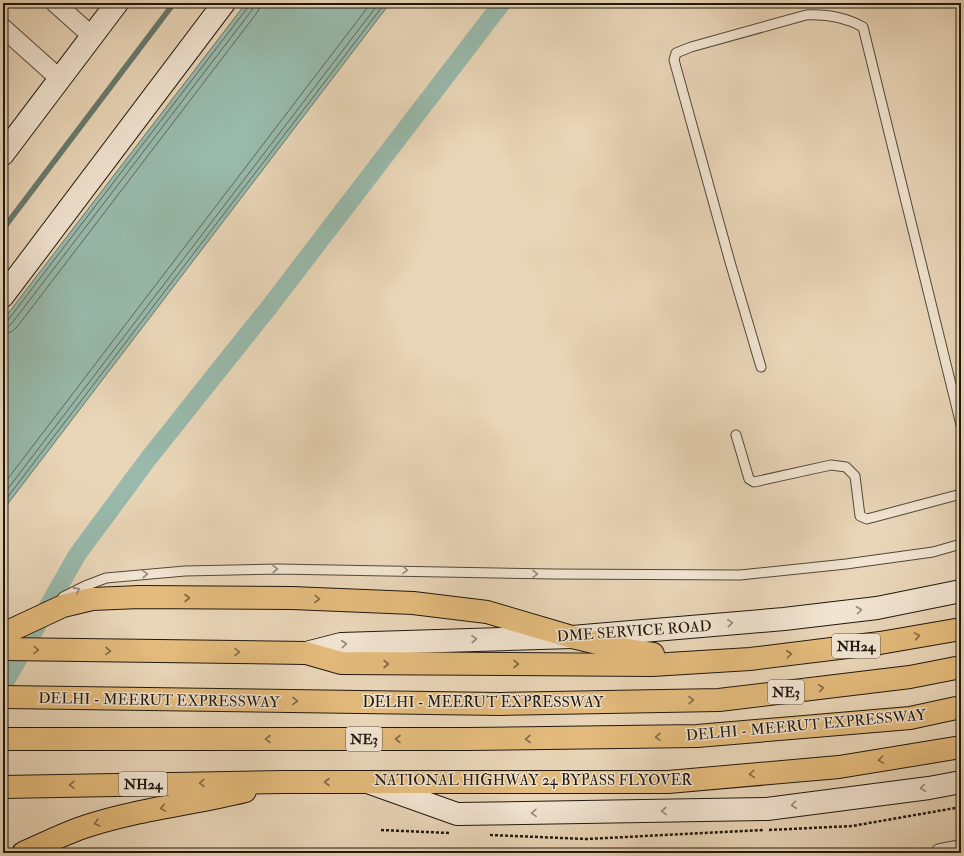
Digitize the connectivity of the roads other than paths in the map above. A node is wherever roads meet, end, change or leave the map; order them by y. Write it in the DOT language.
graph roads {
  1 [pos="55,3"];
  2 [pos="117,3"];
  3 [pos="224,3"];
  4 [pos="3,28"];
  5 [pos="92,36"];
  6 [pos="60,79"];
  7 [pos="5,146"];
  8 [pos="3,296"];
  9 [pos="761,367"];
  10 [pos="961,424"];
  11 [pos="736,435"];
  12 [pos="961,494"];
  13 [pos="961,544"];
  14 [pos="961,591"];
  15 [pos="961,629"];
  16 [pos="572,636"];
  17 [pos="4,638"];
  18 [pos="306,653"];
  19 [pos="707,662"];
  20 [pos="961,668"];
  21 [pos="3,698"];
  22 [pos="961,707"];
  23 [pos="3,739"];
  24 [pos="961,747"];
  25 [pos="283,782"];
  26 [pos="366,782"];
  27 [pos="961,782"];
  28 [pos="3,787"];
  29 [pos="961,849"];
  30 [pos="23,853"];
  31 [pos="940,853"];
  1 -- 5 [label="street"];
  2 -- 5 [label="main road"];
  3 -- 8 [label="main road"];
  4 -- 6 [label="street"];
  5 -- 6 [label="main road"];
  6 -- 7 [label="main road"];
  9 -- 10 [label="lane"];
  11 -- 12 [label="lane"];
  17 -- 13 [label="lane, one-way"];
  16 -- 14 [label="main road, DME SERVICE ROAD, one-way"];
  19 -- 15 [label="highway, NH24, one-way"];
  17 -- 16 [label="highway, one-way"];
  18 -- 16 [label="main road, DME SERVICE ROAD, one-way"];
  16 -- 19 [label="highway"];
  17 -- 18 [label="highway, one-way"];
  18 -- 19 [label="highway, one-way"];
  21 -- 20 [label="highway, DELHI - MEERUT EXPRESSWAY / NE3, one-way"];
  22 -- 23 [label="highway, DELHI - MEERUT EXPRESSWAY / NE3, one-way"];
  24 -- 26 [label="highway, NATIONAL HIGHWAY 24 BYPASS FLYOVER, one-way"];
  26 -- 25 [label="highway, NATIONAL HIGHWAY 24 BYPASS FLYOVER, one-way"];
  25 -- 28 [label="highway, NH24, one-way"];
  25 -- 30 [label="highway, one-way"];
  27 -- 26 [label="main road, one-way"];
  29 -- 31 [label="street"];
}
